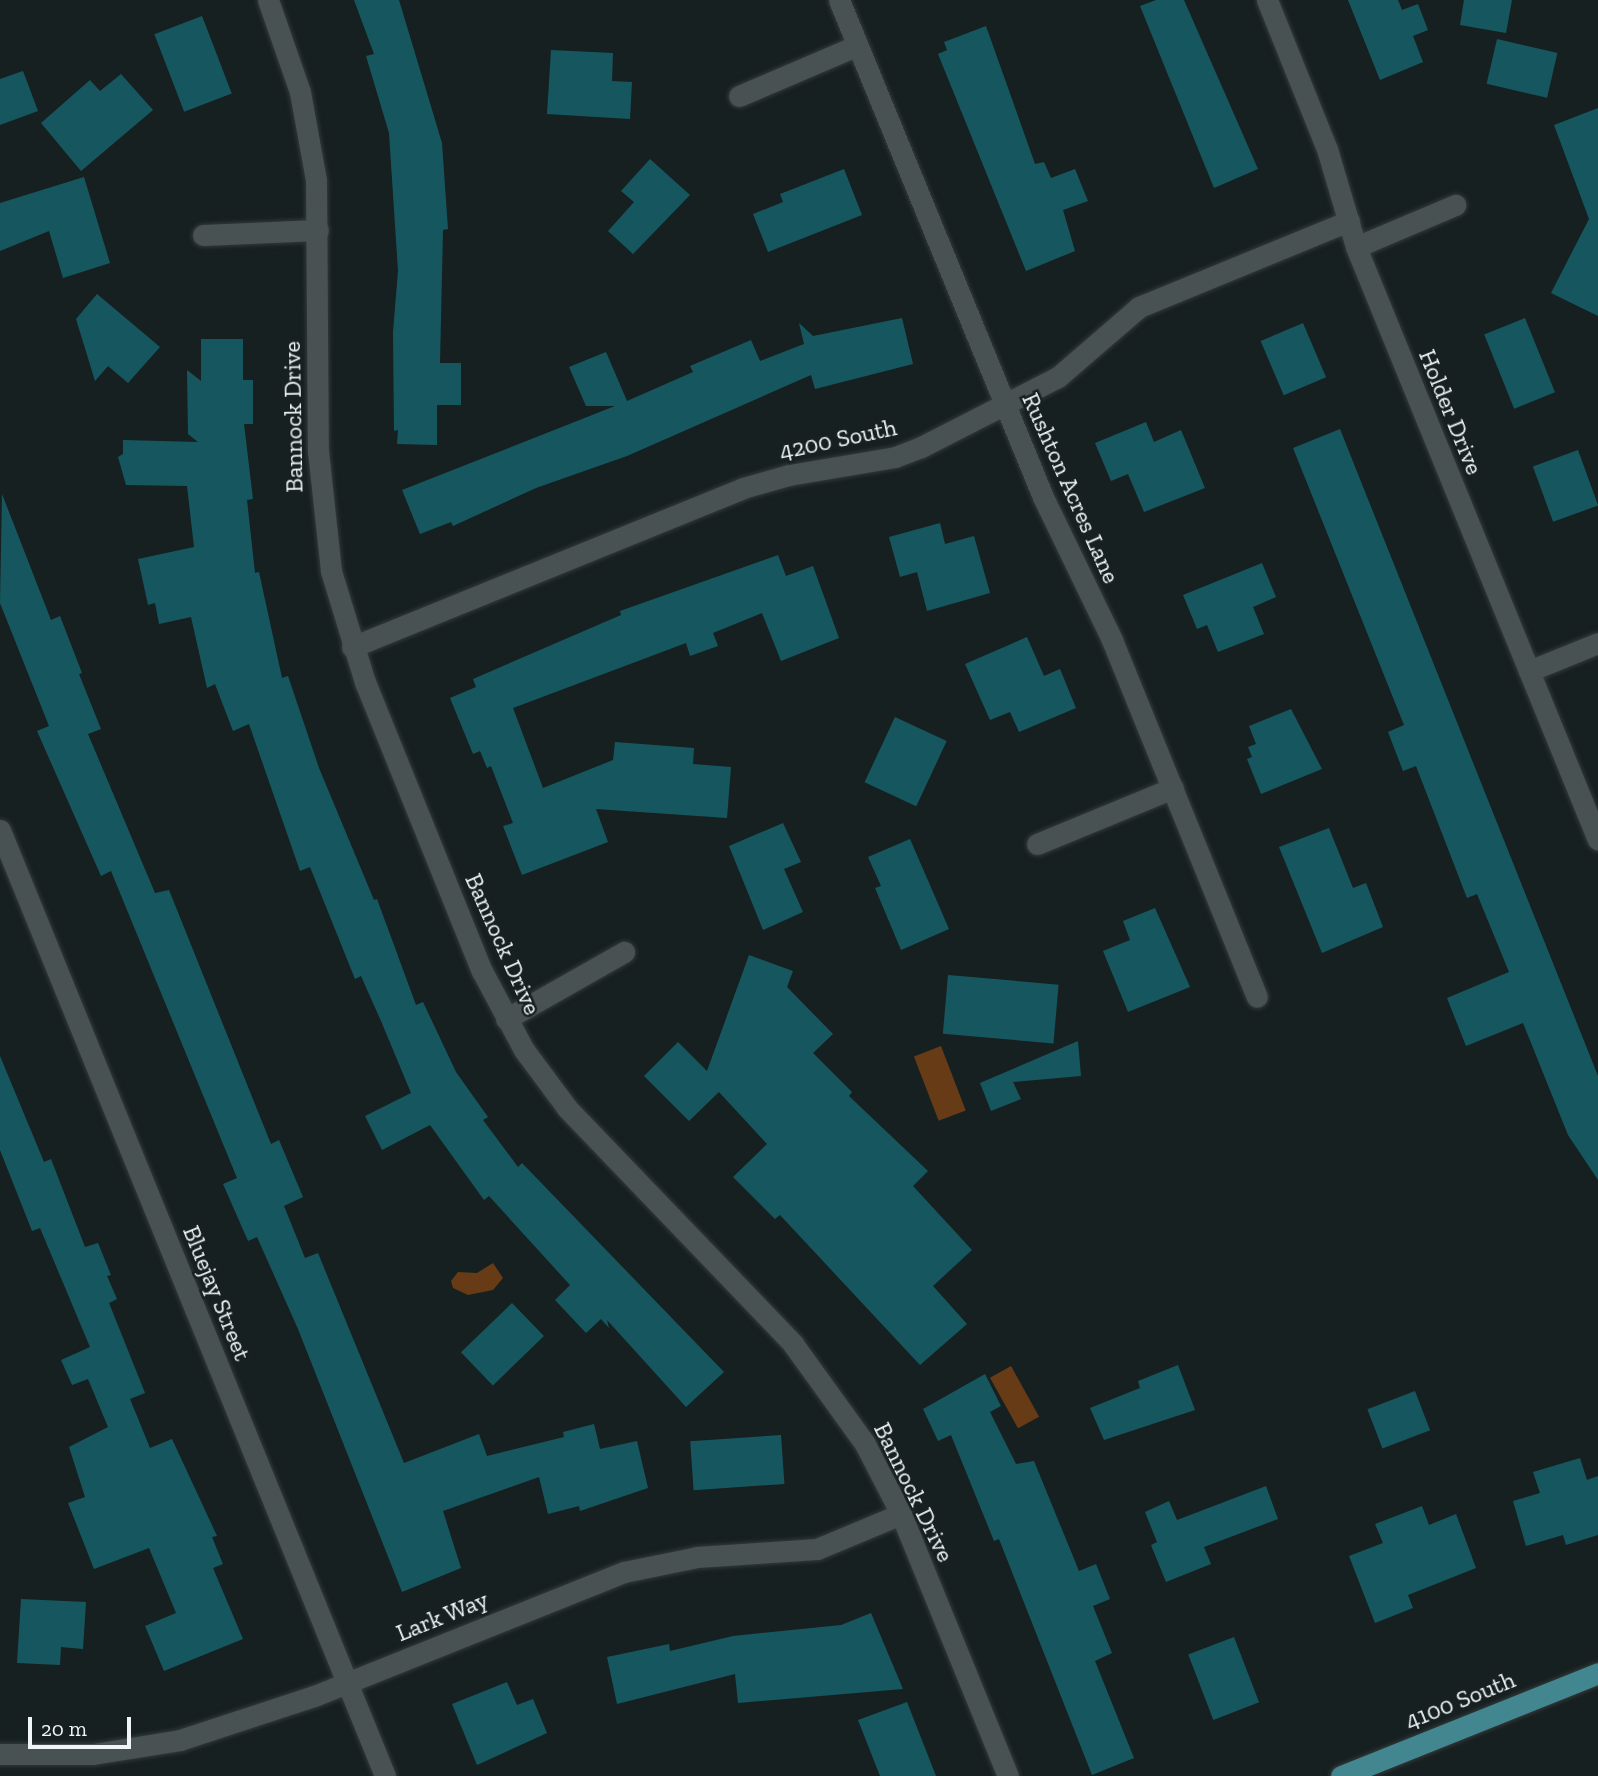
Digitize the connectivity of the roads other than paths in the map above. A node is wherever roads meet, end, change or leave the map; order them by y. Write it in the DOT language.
graph roads {
  1 [pos="268,0"];
  2 [pos="839,0"];
  3 [pos="1266,0"];
  4 [pos="858,45"];
  5 [pos="739,96"];
  6 [pos="1455,205"];
  7 [pos="1349,221"];
  8 [pos="318,230"];
  9 [pos="203,235"];
  10 [pos="1356,247"];
  11 [pos="1005,406"];
  12 [pos="1598,643"];
  13 [pos="352,647"];
  14 [pos="1529,671"];
  15 [pos="1172,788"];
  16 [pos="0,830"];
  17 [pos="1598,840"];
  18 [pos="1037,844"];
  19 [pos="624,952"];
  20 [pos="1257,997"];
  21 [pos="506,1020"];
  22 [pos="901,1514"];
  23 [pos="1598,1673"];
  24 [pos="347,1683"];
  25 [pos="0,1754"];
  26 [pos="385,1776"];
  27 [pos="1008,1776"];
  28 [pos="1341,1776"];
  1 -- 8 [label="street, Bannock Drive"];
  2 -- 4 [label="street, Rushton Acres Lane"];
  3 -- 7 [label="street, Holder Drive"];
  4 -- 5 [label="street"];
  4 -- 11 [label="street, Rushton Acres Lane"];
  6 -- 10 [label="street"];
  7 -- 10 [label="street, Holder Drive"];
  7 -- 11 [label="street, 4200 South"];
  8 -- 9 [label="street"];
  8 -- 13 [label="street, Bannock Drive"];
  10 -- 14 [label="street, Holder Drive"];
  11 -- 13 [label="street, 4200 South"];
  11 -- 15 [label="street, Rushton Acres Lane"];
  12 -- 14 [label="street"];
  13 -- 21 [label="street, Bannock Drive"];
  14 -- 17 [label="street, Holder Drive"];
  15 -- 18 [label="street"];
  15 -- 20 [label="street, Rushton Acres Lane"];
  16 -- 24 [label="street, Bluejay Street"];
  19 -- 21 [label="street"];
  21 -- 22 [label="street, Bannock Drive"];
  22 -- 24 [label="street, Lark Way"];
  22 -- 27 [label="street, Bannock Drive"];
  23 -- 28 [label="main road, 4100 South"];
  24 -- 25 [label="street, Lark Way"];
  24 -- 26 [label="street, Bluejay Street"];
}
